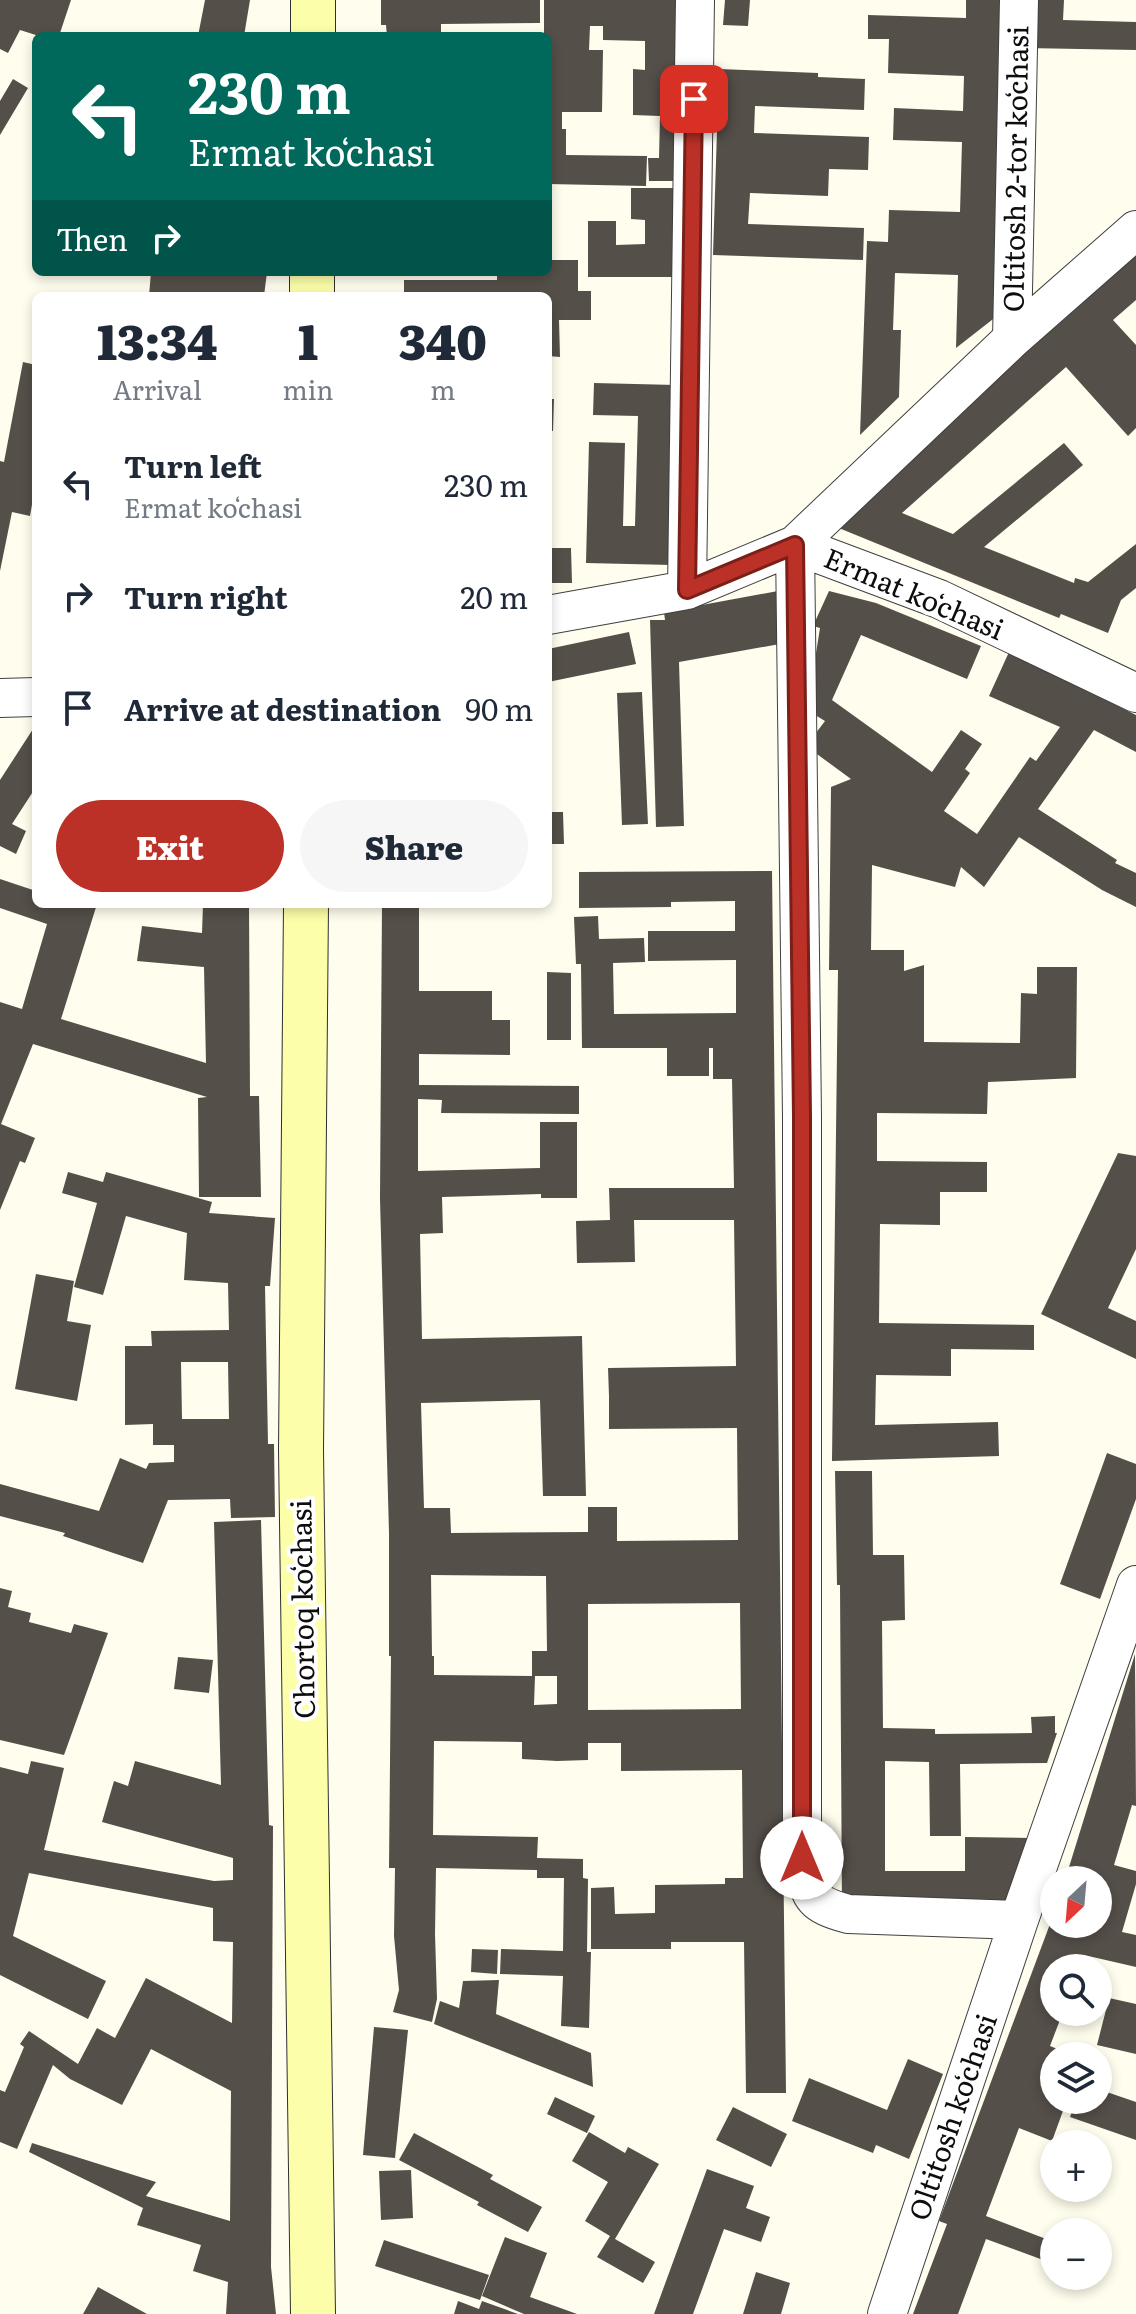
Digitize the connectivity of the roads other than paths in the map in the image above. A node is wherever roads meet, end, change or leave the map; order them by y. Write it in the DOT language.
graph roads {
  1 [pos="313,0"];
  2 [pos="695,0"];
  3 [pos="1019,0"];
  4 [pos="313,32"];
  5 [pos="1136,230"];
  6 [pos="1012,339"];
  7 [pos="795,545"];
  8 [pos="687,590"];
  9 [pos="552,614"];
  10 [pos="1136,693"];
  11 [pos="32,697"];
  12 [pos="0,698"];
  13 [pos="306,908"];
  14 [pos="1136,1585"];
  15 [pos="1019,1920"];
  16 [pos="313,2314"];
  17 [pos="887,2314"];
  1 -- 4 [label="main road"];
  2 -- 8 [label="street"];
  3 -- 6 [label="street, Oltitosh 2-tor koʻchasi"];
  5 -- 6 [label="street"];
  6 -- 7 [label="street"];
  7 -- 8 [label="street, Ermat koʻchasi"];
  7 -- 10 [label="street, Ermat koʻchasi"];
  7 -- 15 [label="street"];
  8 -- 9 [label="street, Ermat koʻchasi"];
  11 -- 12 [label="street"];
  13 -- 16 [label="main road, Chortoq koʻchasi"];
  14 -- 15 [label="street, Oltitosh koʻchasi"];
  15 -- 17 [label="street, Oltitosh koʻchasi"];
}
